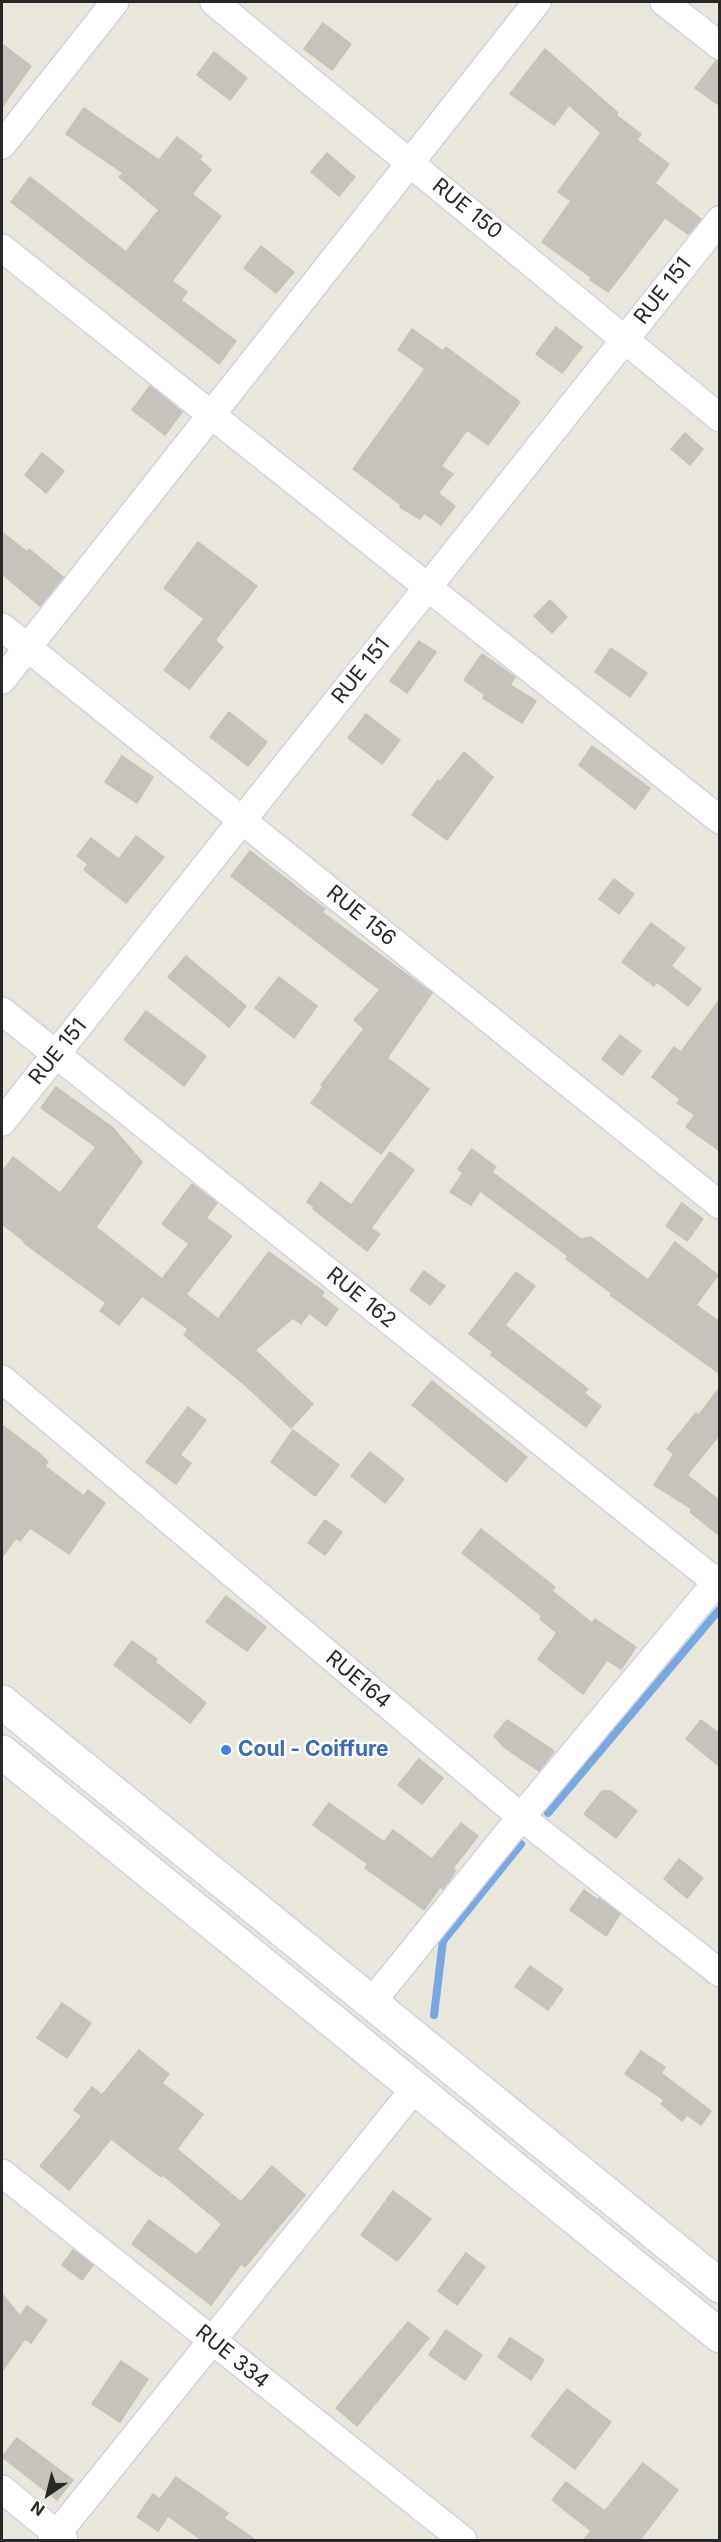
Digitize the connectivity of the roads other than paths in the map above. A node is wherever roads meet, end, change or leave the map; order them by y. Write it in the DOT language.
graph roads {
  1 [pos="115,2"];
  2 [pos="213,2"];
  3 [pos="537,2"];
  4 [pos="664,2"];
  5 [pos="720,46"];
  6 [pos="2,145"];
  7 [pos="410,162"];
  8 [pos="720,220"];
  9 [pos="2,248"];
  10 [pos="626,339"];
  11 [pos="211,415"];
  12 [pos="720,418"];
  13 [pos="427,588"];
  14 [pos="2,627"];
  15 [pos="27,648"];
  16 [pos="2,680"];
  17 [pos="242,820"];
  18 [pos="720,820"];
  19 [pos="2,1011"];
  20 [pos="56,1054"];
  21 [pos="2,1122"];
  22 [pos="720,1205"];
  23 [pos="2,1379"];
  24 [pos="718,1582"];
  25 [pos="2,1702"];
  26 [pos="2,1752"];
  27 [pos="521,1817"];
  28 [pos="720,1973"];
  29 [pos="371,2003"];
  30 [pos="415,2088"];
  31 [pos="2,2173"];
  32 [pos="720,2286"];
  33 [pos="720,2336"];
  34 [pos="212,2341"];
  35 [pos="2,2489"];
  36 [pos="58,2538"];
  37 [pos="463,2541"];
  1 -- 6 [label="street"];
  2 -- 7 [label="street, RUE 150"];
  3 -- 7 [label="street"];
  4 -- 5 [label="street"];
  7 -- 10 [label="street, RUE 150"];
  7 -- 11 [label="street"];
  8 -- 10 [label="street, RUE 151"];
  9 -- 11 [label="street"];
  10 -- 12 [label="street, RUE 150"];
  10 -- 13 [label="street, RUE 151"];
  11 -- 13 [label="street"];
  11 -- 15 [label="street"];
  13 -- 17 [label="street, RUE 151"];
  13 -- 18 [label="street"];
  14 -- 15 [label="street, RUE 156"];
  15 -- 16 [label="street"];
  15 -- 17 [label="street, RUE 156"];
  17 -- 20 [label="street, RUE 151"];
  17 -- 22 [label="street, RUE 156"];
  19 -- 20 [label="street, RUE 162"];
  20 -- 21 [label="street, RUE 151"];
  20 -- 24 [label="street, RUE 162"];
  23 -- 27 [label="street, RUE164"];
  24 -- 27 [label="street"];
  25 -- 29 [label="main road"];
  26 -- 30 [label="main road"];
  27 -- 28 [label="street, RUE164"];
  27 -- 29 [label="street"];
  29 -- 32 [label="main road"];
  30 -- 33 [label="main road"];
  30 -- 34 [label="street"];
  31 -- 34 [label="street, RUE 334"];
  34 -- 36 [label="street"];
  34 -- 37 [label="street, RUE 334"];
  35 -- 36 [label="street"];
}
